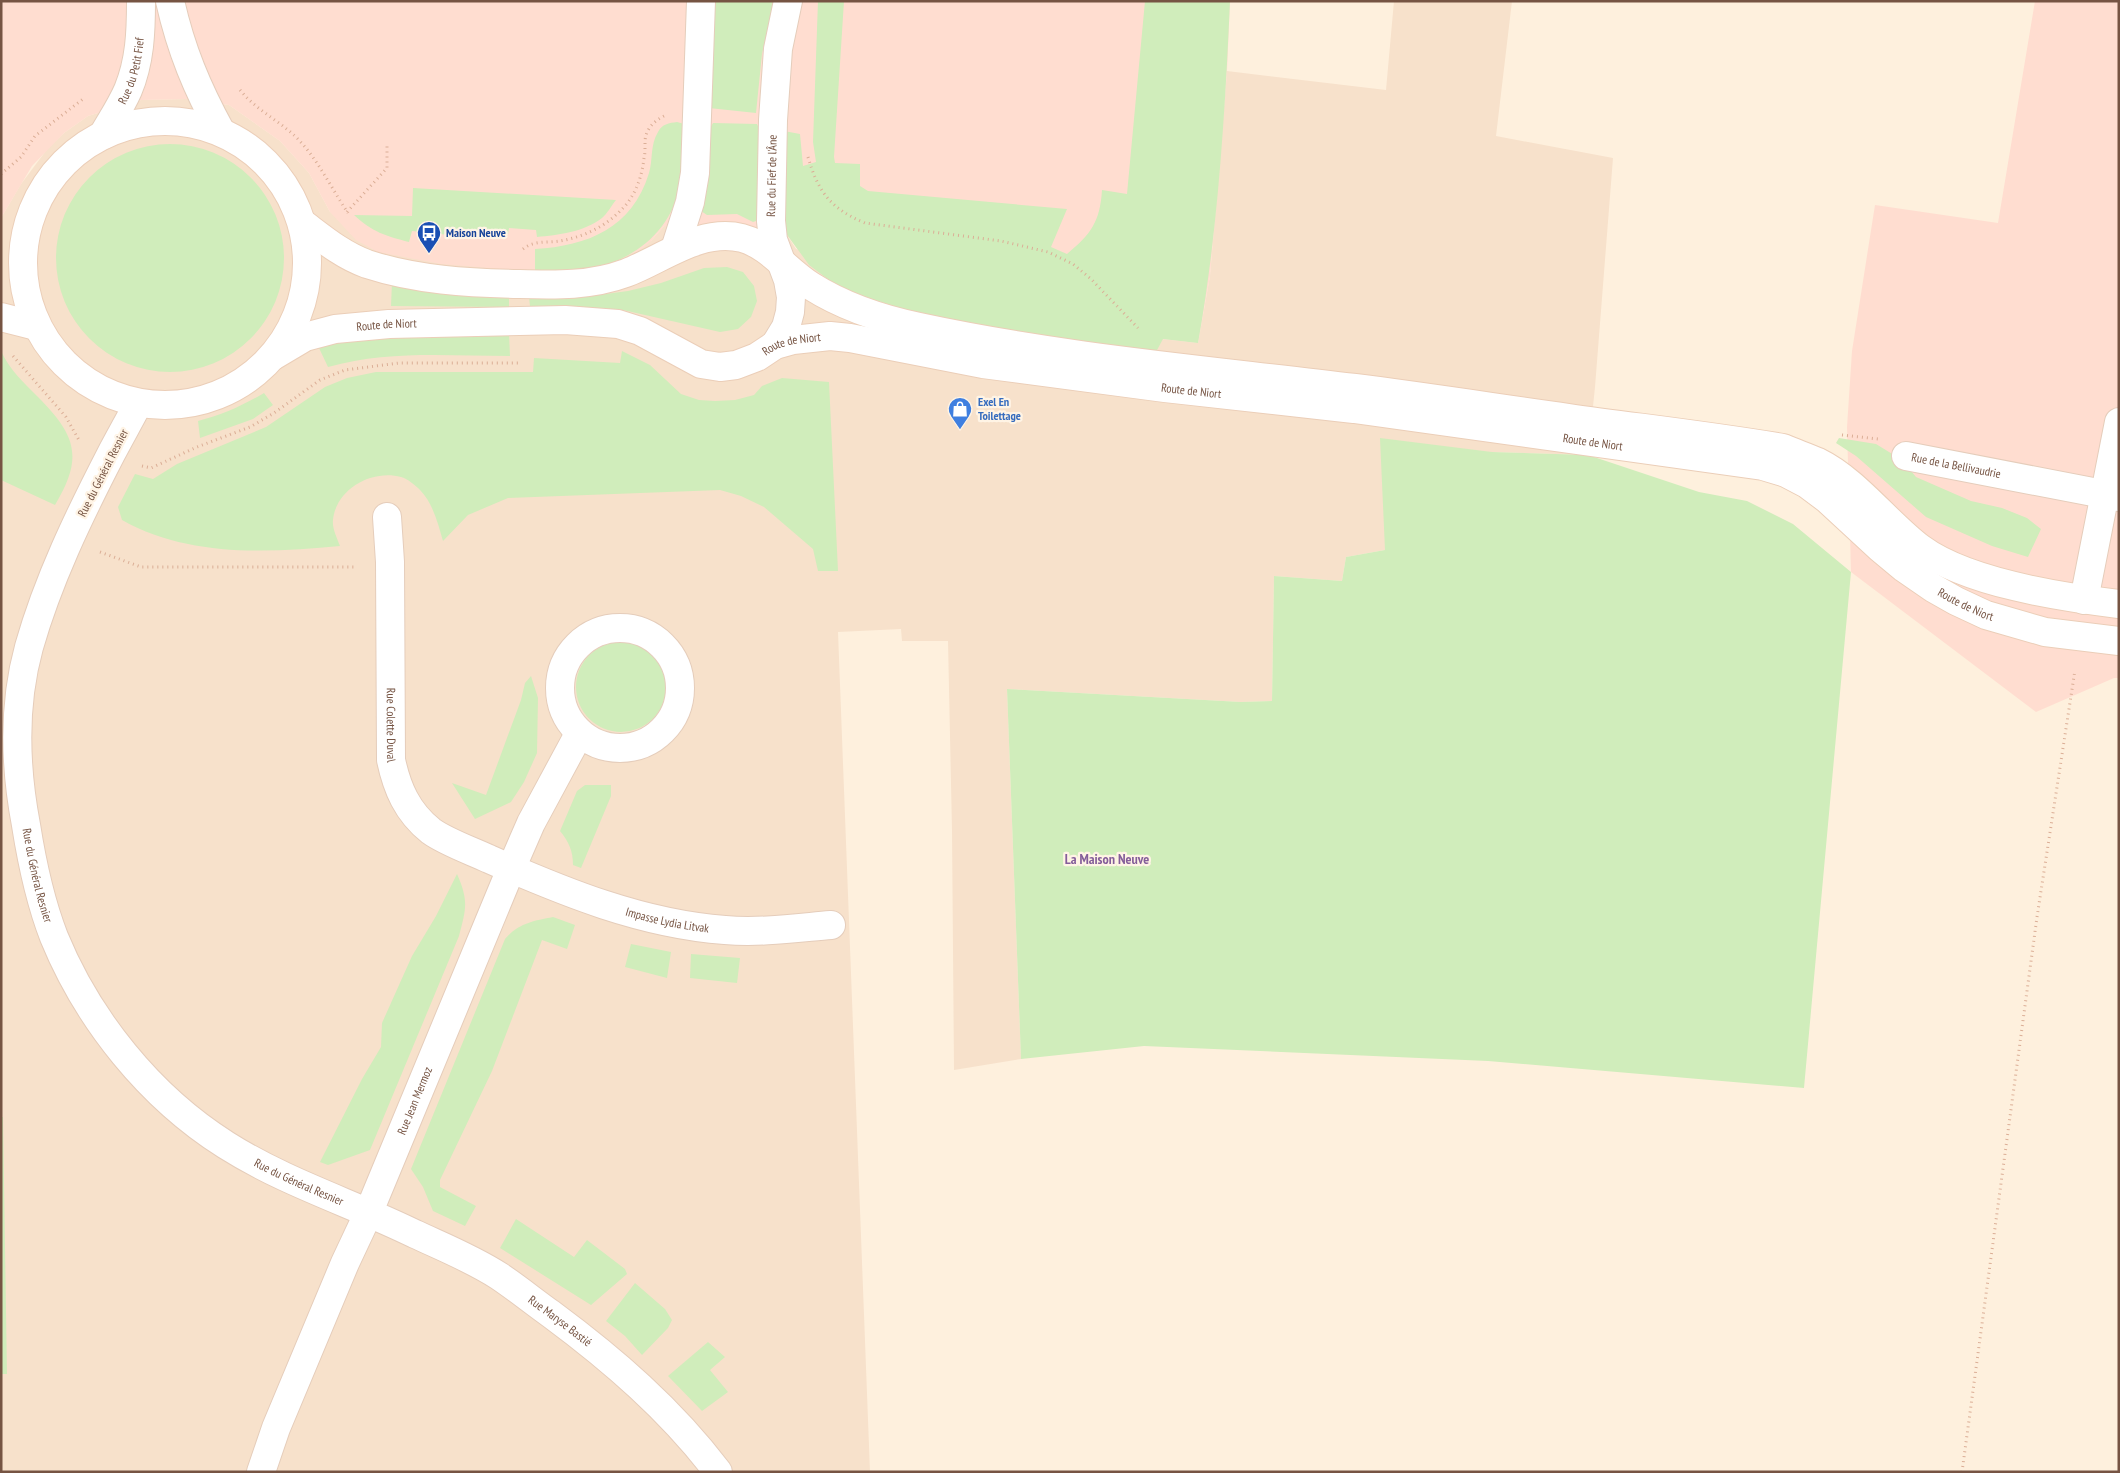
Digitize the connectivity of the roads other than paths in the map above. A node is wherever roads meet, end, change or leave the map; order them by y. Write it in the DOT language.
graph roads {
  1 [pos="141,1"];
  2 [pos="170,1"];
  3 [pos="701,1"];
  4 [pos="788,1"];
  5 [pos="221,132"];
  6 [pos="103,135"];
  7 [pos="302,222"];
  8 [pos="28,223"];
  9 [pos="1,245"];
  10 [pos="675,249"];
  11 [pos="782,264"];
  12 [pos="1,317"];
  13 [pos="36,326"];
  14 [pos="775,345"];
  15 [pos="273,356"];
  16 [pos="138,404"];
  17 [pos="2119,422"];
  18 [pos="1906,456"];
  19 [pos="2112,496"];
  20 [pos="386,517"];
  21 [pos="2084,600"];
  22 [pos="2119,604"];
  23 [pos="2119,641"];
  24 [pos="578,734"];
  25 [pos="511,868"];
  26 [pos="831,925"];
  27 [pos="368,1214"];
  28 [pos="261,1472"];
  29 [pos="718,1472"];
  1 -- 6 [label="main road, Rue du Petit Fief"];
  2 -- 5 [label="main road"];
  3 -- 10 [label="main road"];
  4 -- 11 [label="main road, Rue du Fief de l'Âne"];
  5 -- 6 [label="main road"];
  5 -- 7 [label="main road"];
  6 -- 8 [label="main road"];
  7 -- 10 [label="main road, Route de Niort"];
  7 -- 15 [label="main road"];
  8 -- 9 [label="main road"];
  8 -- 13 [label="main road"];
  10 -- 11 [label="main road, Route de Niort"];
  11 -- 14 [label="main road, Rue du Fief de l'Âne"];
  11 -- 21 [label="main road, Route de Niort"];
  12 -- 13 [label="main road"];
  13 -- 16 [label="main road"];
  14 -- 15 [label="main road, Route de Niort"];
  14 -- 23 [label="main road, Route de Niort"];
  15 -- 16 [label="main road"];
  16 -- 27 [label="main road, Rue du Général Resnier"];
  17 -- 19 [label="main road"];
  18 -- 19 [label="main road, Rue de la Bellivaudrie"];
  19 -- 21 [label="main road"];
  20 -- 25 [label="main road, Rue Colette Duval"];
  21 -- 22 [label="main road, Route de Niort"];
  24 -- 24 [label="main road"];
  24 -- 25 [label="main road, Rue Jean Mermoz"];
  25 -- 26 [label="main road, Impasse Lydia Litvak"];
  25 -- 27 [label="main road, Rue Jean Mermoz"];
  27 -- 28 [label="main road, Rue Jean Mermoz"];
  27 -- 29 [label="main road, Rue Maryse Bastié"];
}
